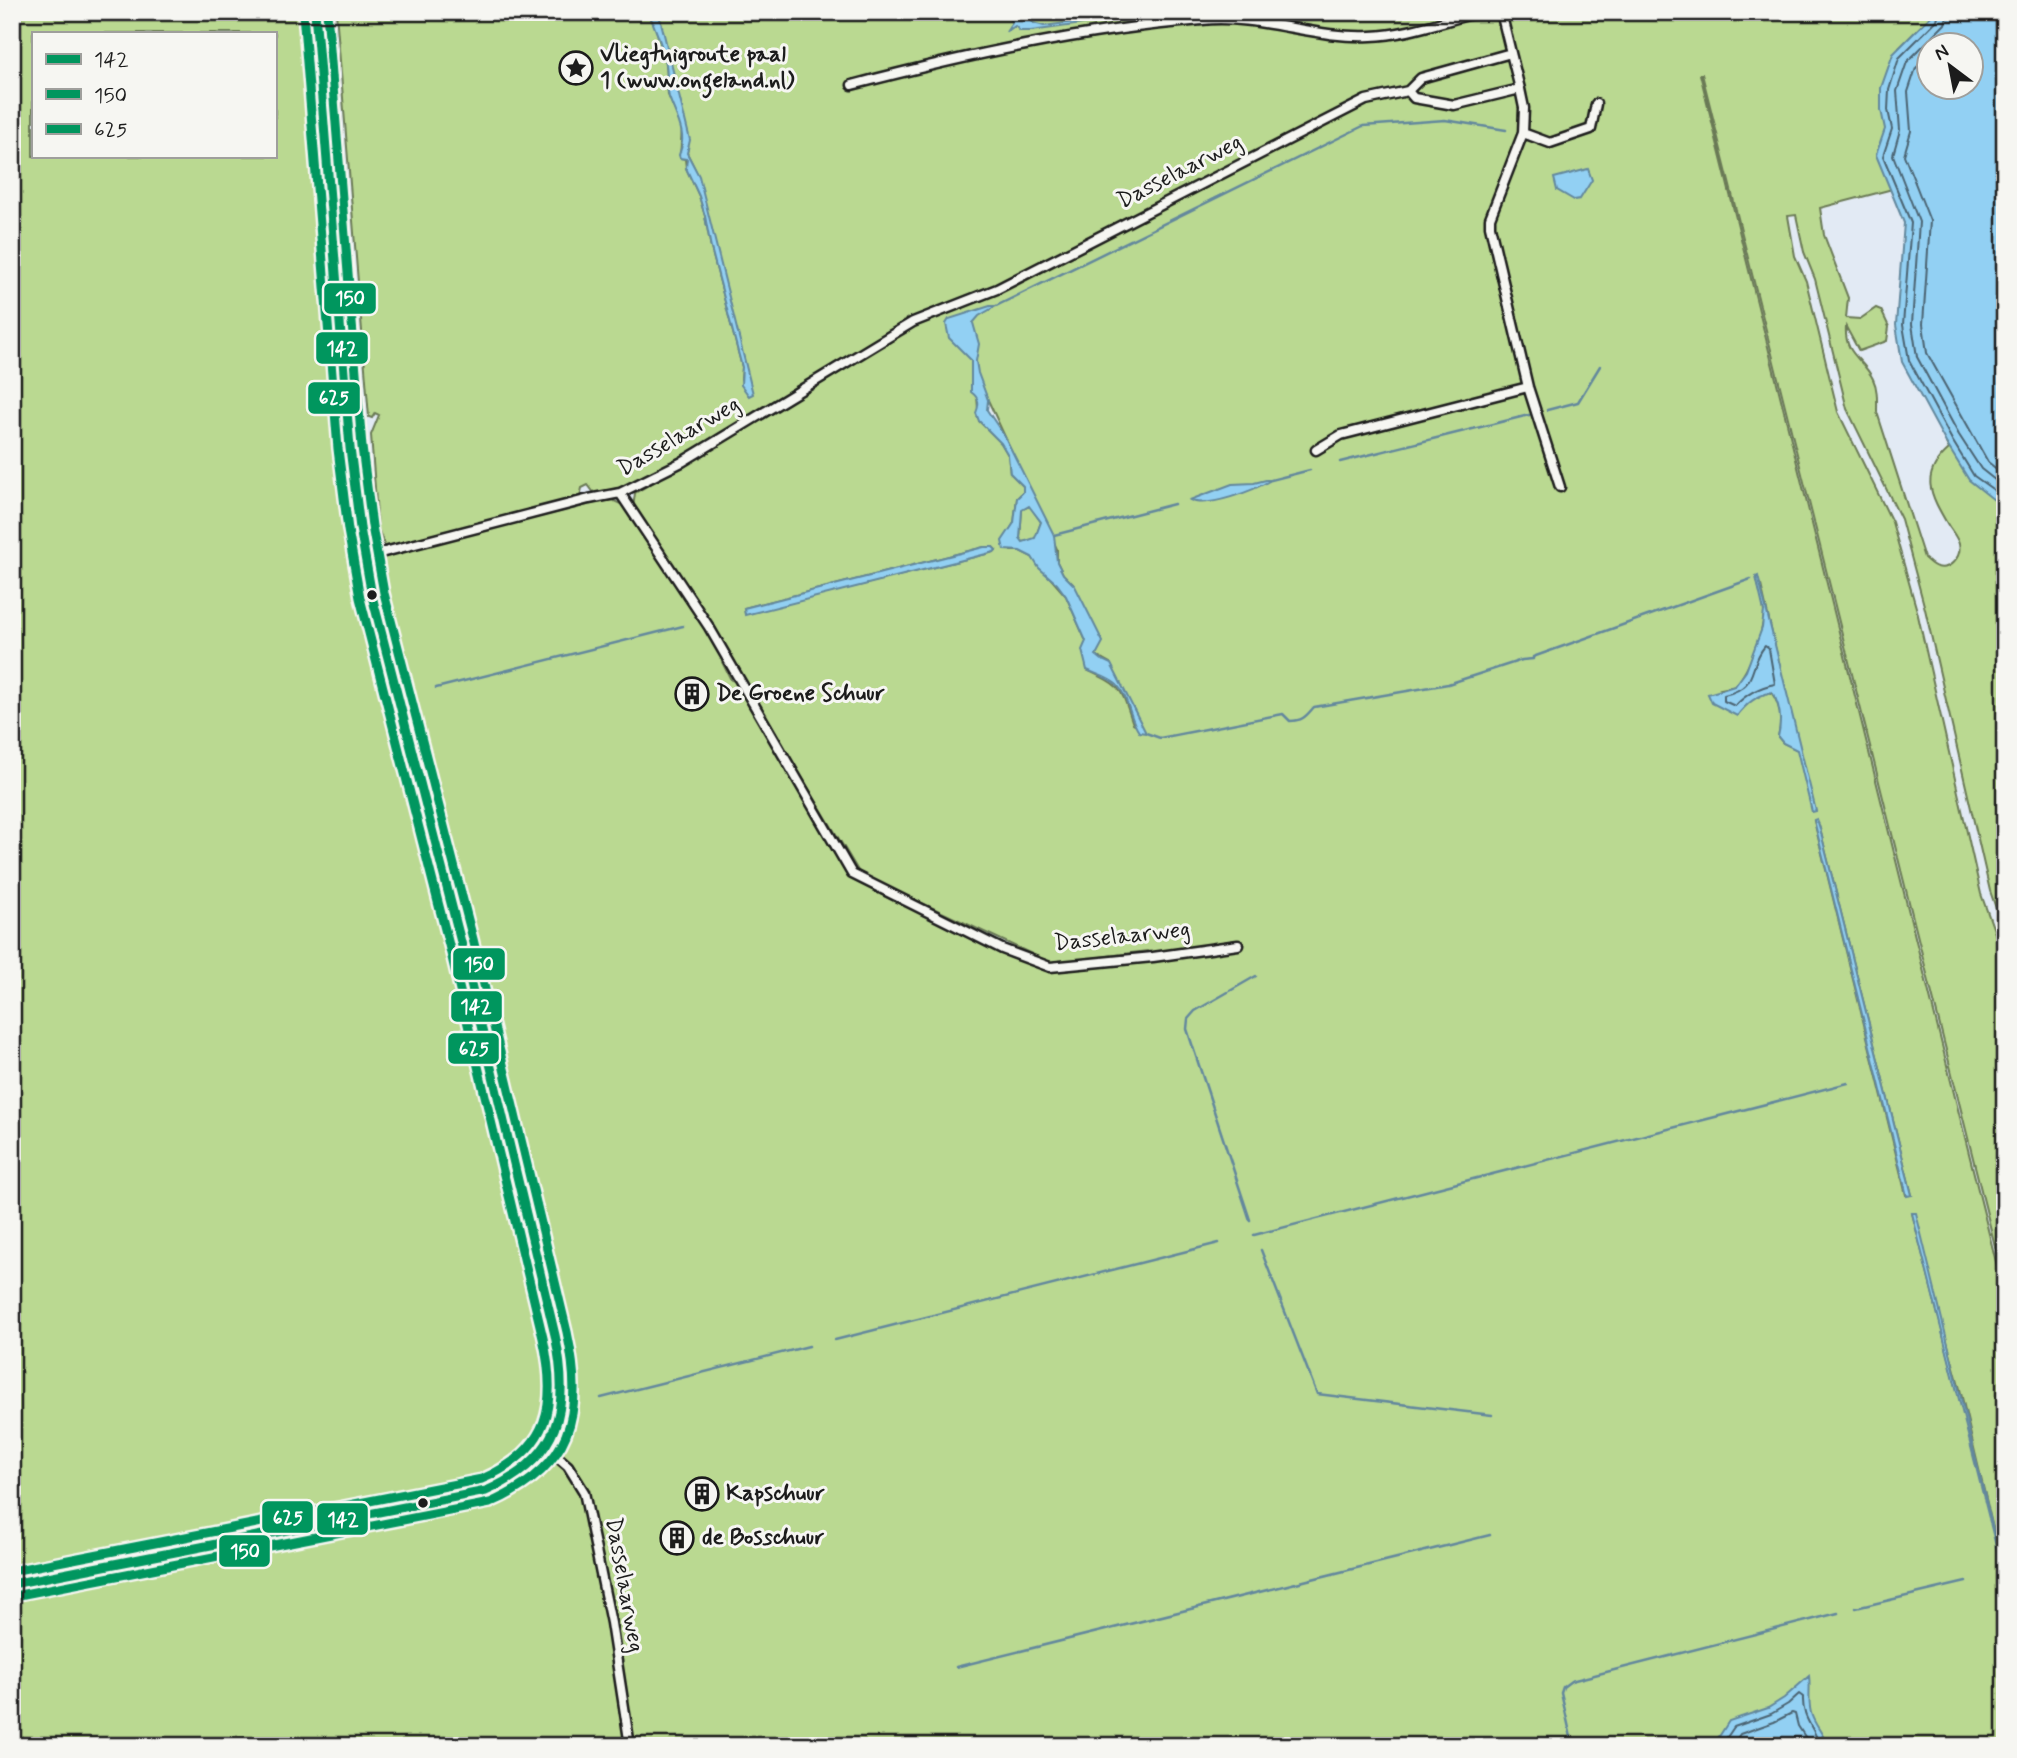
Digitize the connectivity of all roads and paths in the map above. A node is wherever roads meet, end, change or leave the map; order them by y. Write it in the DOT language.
graph roads {
  1 [pos="315,12"];
  2 [pos="1480,12"];
  3 [pos="1501,12"];
  4 [pos="1511,53"];
  5 [pos="852,85"];
  6 [pos="1520,89"];
  7 [pos="1408,91"];
  8 [pos="1596,104"];
  9 [pos="1523,133"];
  10 [pos="1528,387"];
  11 [pos="1316,450"];
  12 [pos="1560,487"];
  13 [pos="620,494"];
  14 [pos="365,557"];
  15 [pos="1238,945"];
  16 [pos="546,1447"];
  17 [pos="12,1584"];
  18 [pos="630,1746"];
  1 -- 14 [label="street"];
  2 -- 5 [label="street"];
  3 -- 4 [label="street"];
  4 -- 6 [label="street"];
  4 -- 7 [label="street"];
  6 -- 7 [label="street"];
  6 -- 9 [label="street"];
  7 -- 13 [label="street, Dasselaarweg"];
  8 -- 9 [label="street"];
  9 -- 10 [label="street"];
  10 -- 11 [label="street"];
  10 -- 12 [label="street"];
  13 -- 14 [label="street"];
  13 -- 15 [label="street, Dasselaarweg"];
  14 -- 16 [label="street"];
  16 -- 17 [label="street"];
  16 -- 18 [label="street, Dasselaarweg"];
}
